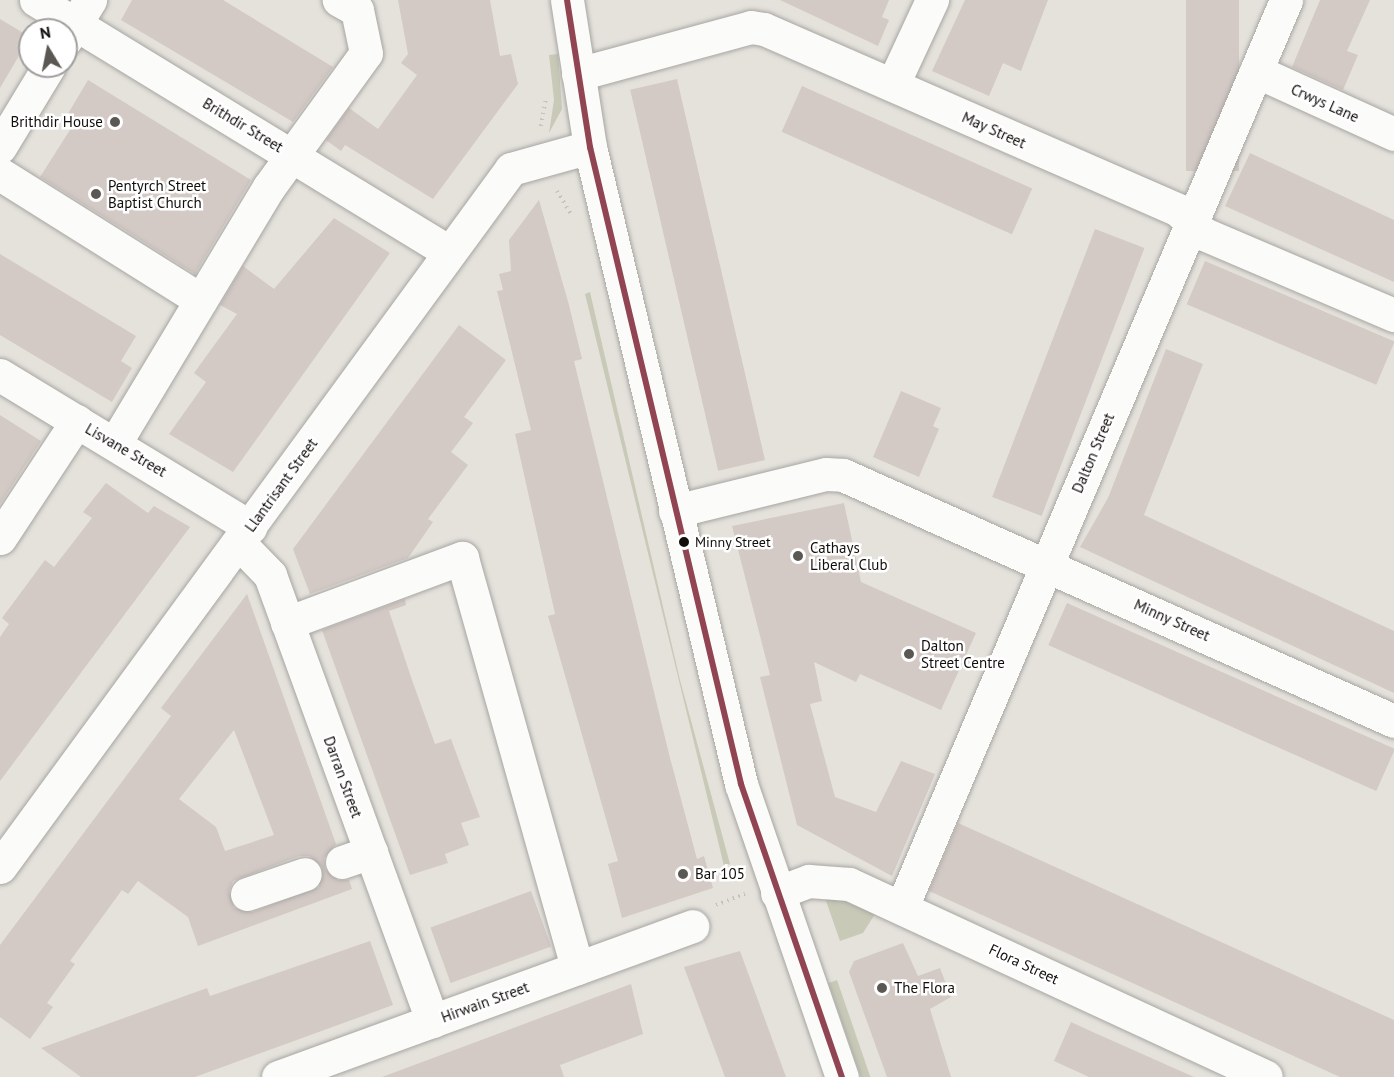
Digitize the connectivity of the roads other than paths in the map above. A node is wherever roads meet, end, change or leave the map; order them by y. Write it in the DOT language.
graph roads {
  1 [pos="36,0"];
  2 [pos="339,0"];
  3 [pos="567,0"];
  4 [pos="932,0"];
  5 [pos="1286,0"];
  6 [pos="71,18"];
  7 [pos="78,22"];
  8 [pos="1256,71"];
  9 [pos="578,74"];
  10 [pos="42,78"];
  11 [pos="893,84"];
  12 [pos="1394,134"];
  13 [pos="0,147"];
  14 [pos="590,147"];
  15 [pos="292,155"];
  16 [pos="0,174"];
  17 [pos="1192,222"];
  18 [pos="449,252"];
  19 [pos="201,300"];
  20 [pos="1394,315"];
  21 [pos="0,375"];
  22 [pos="77,421"];
  23 [pos="115,443"];
  24 [pos="675,511"];
  25 [pos="245,535"];
  26 [pos="0,538"];
  27 [pos="1047,563"];
  28 [pos="287,623"];
  29 [pos="1394,721"];
  30 [pos="0,867"];
  31 [pos="305,874"];
  32 [pos="777,893"];
  33 [pos="247,894"];
  34 [pos="902,907"];
  35 [pos="692,926"];
  36 [pos="577,969"];
  37 [pos="432,1021"];
  38 [pos="278,1077"];
  39 [pos="842,1077"];
  40 [pos="1266,1077"];
  1 -- 6 [label="street, Brithdir Street"];
  2 -- 15 [label="street"];
  3 -- 9 [label="street"];
  4 -- 11 [label="street"];
  5 -- 8 [label="street, Dalton Street"];
  7 -- 15 [label="street, Brithdir Street"];
  8 -- 12 [label="street, Crwys Lane"];
  8 -- 17 [label="street, Dalton Street"];
  9 -- 11 [label="street, May Street"];
  9 -- 14 [label="street"];
  10 -- 13 [label="street"];
  11 -- 17 [label="street, May Street"];
  14 -- 18 [label="street, Llantrisant Street"];
  14 -- 24 [label="street"];
  15 -- 18 [label="street, Brithdir Street"];
  15 -- 19 [label="street"];
  16 -- 19 [label="street"];
  17 -- 20 [label="street, May Street"];
  17 -- 27 [label="street, Dalton Street"];
  18 -- 25 [label="street, Llantrisant Street"];
  19 -- 23 [label="street"];
  21 -- 22 [label="street, Lisvane Street"];
  22 -- 23 [label="street, Lisvane Street"];
  22 -- 26 [label="street"];
  23 -- 25 [label="street, Lisvane Street"];
  24 -- 27 [label="street, Minny Street"];
  24 -- 32 [label="street"];
  25 -- 28 [label="street, Darran Street"];
  25 -- 30 [label="street, Llantrisant Street"];
  27 -- 29 [label="street, Minny Street"];
  27 -- 34 [label="street, Dalton Street"];
  28 -- 36 [label="street"];
  28 -- 37 [label="street, Darran Street"];
  31 -- 33 [label="street"];
  32 -- 34 [label="street, Flora Street"];
  32 -- 39 [label="street"];
  34 -- 40 [label="street, Flora Street"];
  35 -- 36 [label="street, Hirwain Street"];
  36 -- 37 [label="street, Hirwain Street"];
  37 -- 38 [label="street, Hirwain Street"];
}
